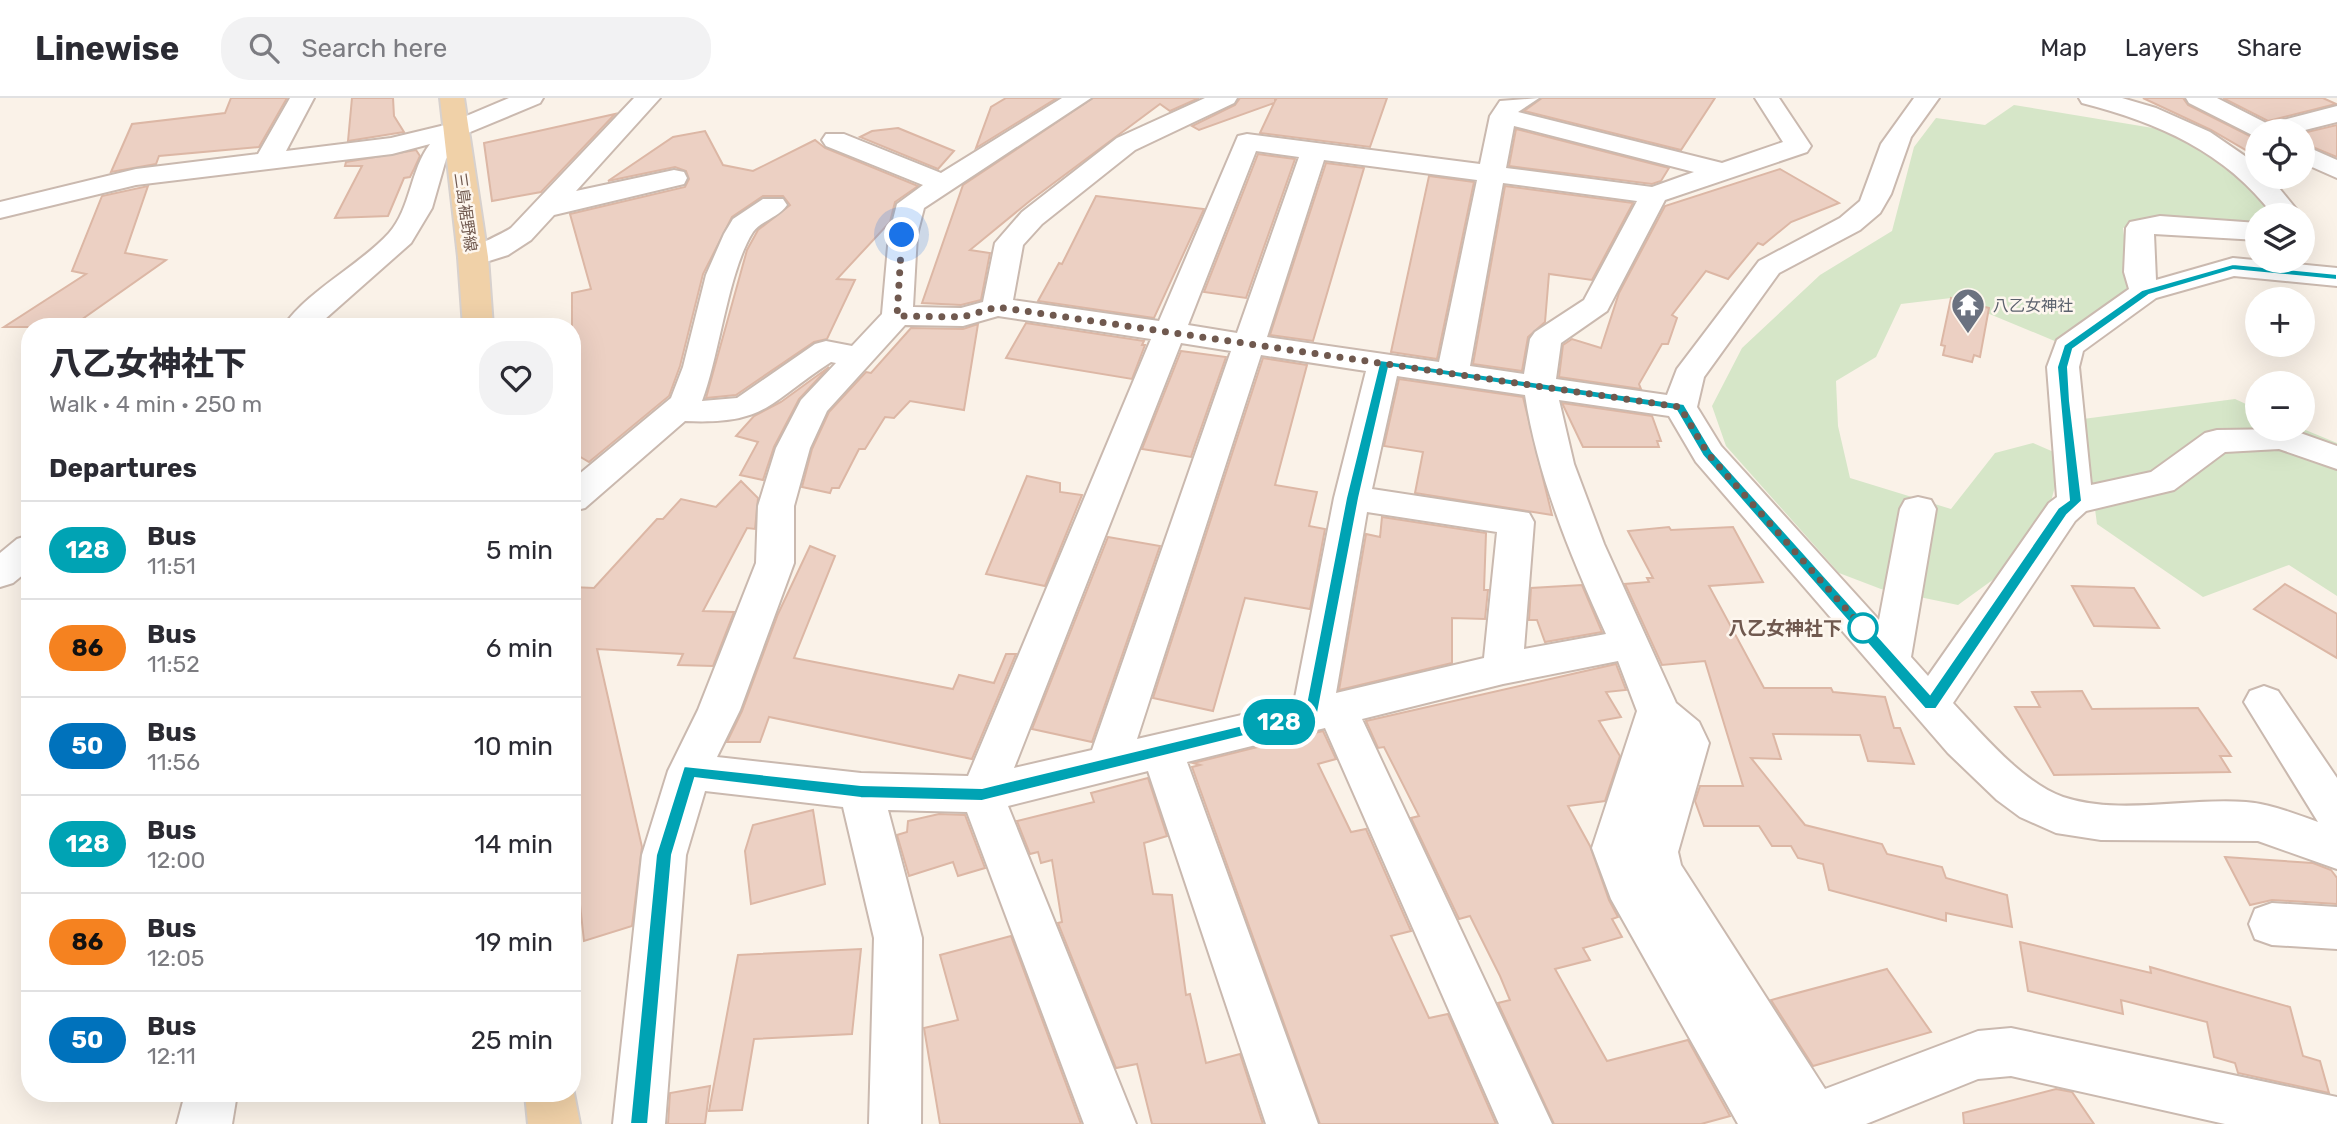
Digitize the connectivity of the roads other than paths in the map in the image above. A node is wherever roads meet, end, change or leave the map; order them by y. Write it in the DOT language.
graph roads {
  1 [pos="302,98"];
  2 [pos="452,98"];
  3 [pos="531,98"];
  4 [pos="648,98"];
  5 [pos="1079,98"];
  6 [pos="1225,98"];
  7 [pos="1527,98"];
  8 [pos="1767,98"];
  9 [pos="1927,98"];
  10 [pos="2091,98"];
  11 [pos="2196,98"];
  12 [pos="2337,114"];
  13 [pos="1503,116"];
  14 [pos="2315,120"];
  15 [pos="2245,123"];
  16 [pos="454,130"];
  17 [pos="835,139"];
  18 [pos="1314,150"];
  19 [pos="2315,159"];
  20 [pos="267,162"];
  21 [pos="2337,170"];
  22 [pos="1721,171"];
  23 [pos="1491,173"];
  24 [pos="674,178"];
  25 [pos="943,183"];
  26 [pos="1654,195"];
  27 [pos="2280,203"];
  28 [pos="773,205"];
  29 [pos="544,209"];
  30 [pos="0,210"];
  31 [pos="2245,231"];
  32 [pos="473,257"];
  33 [pos="2337,277"];
  34 [pos="2145,292"];
  35 [pos="997,307"];
  36 [pos="897,316"];
  37 [pos="308,318"];
  38 [pos="477,318"];
  39 [pos="1169,334"];
  40 [pos="1247,344"];
  41 [pos="858,357"];
  42 [pos="1384,362"];
  43 [pos="1453,372"];
  44 [pos="1539,385"];
  45 [pos="1680,407"];
  46 [pos="679,410"];
  47 [pos="2337,458"];
  48 [pos="581,492"];
  49 [pos="1352,498"];
  50 [pos="2076,501"];
  51 [pos="1919,509"];
  52 [pos="21,556"];
  53 [pos="0,573"];
  54 [pos="1630,644"];
  55 [pos="1891,660"];
  56 [pos="1503,669"];
  57 [pos="2264,702"];
  58 [pos="1930,705"];
  59 [pos="1324,711"];
  60 [pos="1161,750"];
  61 [pos="1108,764"];
  62 [pos="690,771"];
  63 [pos="861,791"];
  64 [pos="982,794"];
  65 [pos="2337,814"];
  66 [pos="2337,850"];
  67 [pos="2272,924"];
  68 [pos="2337,928"];
  69 [pos="211,1102"];
  70 [pos="552,1102"];
  71 [pos="1800,1123"];
  72 [pos="2337,1123"];
  73 [pos="204,1124"];
  74 [pos="554,1124"];
  75 [pos="639,1124"];
  76 [pos="894,1124"];
  77 [pos="1110,1124"];
  78 [pos="1293,1124"];
  79 [pos="1526,1124"];
  1 -- 20 [label="street"];
  2 -- 16 [label="main road, 三島裾野線"];
  3 -- 16 [label="street"];
  4 -- 29 [label="street"];
  5 -- 25 [label="street"];
  6 -- 35 [label="street"];
  7 -- 13 [label="street"];
  8 -- 22 [label="street"];
  9 -- 45 [label="street"];
  10 -- 27 [label="street"];
  11 -- 15 [label="street"];
  12 -- 14 [label="street"];
  13 -- 22 [label="street"];
  13 -- 23 [label="street"];
  16 -- 20 [label="street"];
  16 -- 32 [label="main road, 三島裾野線"];
  16 -- 37 [label="street"];
  17 -- 25 [label="street"];
  18 -- 23 [label="street"];
  18 -- 39 [label="street"];
  18 -- 40 [label="street"];
  19 -- 21 [label="street"];
  20 -- 30 [label="street"];
  22 -- 26 [label="street"];
  23 -- 26 [label="street"];
  23 -- 43 [label="street"];
  24 -- 29 [label="street"];
  25 -- 36 [label="street"];
  26 -- 44 [label="street"];
  28 -- 46 [label="street"];
  29 -- 32 [label="street"];
  31 -- 34 [label="street"];
  32 -- 38 [label="main road, 三島裾野線"];
  33 -- 34 [label="street"];
  34 -- 50 [label="street"];
  35 -- 36 [label="street"];
  35 -- 39 [label="street"];
  36 -- 41 [label="street"];
  39 -- 40 [label="street"];
  39 -- 64 [label="street"];
  40 -- 42 [label="street"];
  40 -- 61 [label="street"];
  41 -- 46 [label="street"];
  41 -- 62 [label="street"];
  42 -- 43 [label="street"];
  42 -- 49 [label="street"];
  43 -- 44 [label="street"];
  44 -- 45 [label="street"];
  44 -- 54 [label="street"];
  45 -- 55 [label="street"];
  46 -- 48 [label="street"];
  47 -- 50 [label="street"];
  49 -- 56 [label="street"];
  49 -- 59 [label="street"];
  50 -- 58 [label="street"];
  51 -- 55 [label="street"];
  52 -- 53 [label="street"];
  54 -- 56 [label="street"];
  54 -- 71 [label="street"];
  55 -- 58 [label="street"];
  56 -- 59 [label="street"];
  57 -- 65 [label="street"];
  58 -- 66 [label="street"];
  59 -- 60 [label="street"];
  59 -- 79 [label="street"];
  60 -- 61 [label="street"];
  60 -- 78 [label="street"];
  61 -- 64 [label="street"];
  62 -- 63 [label="street"];
  62 -- 75 [label="street"];
  63 -- 64 [label="street"];
  63 -- 76 [label="street"];
  64 -- 77 [label="street"];
  67 -- 68 [label="street"];
  69 -- 73 [label="street"];
  70 -- 74 [label="main road"];
  71 -- 72 [label="street"];
}
